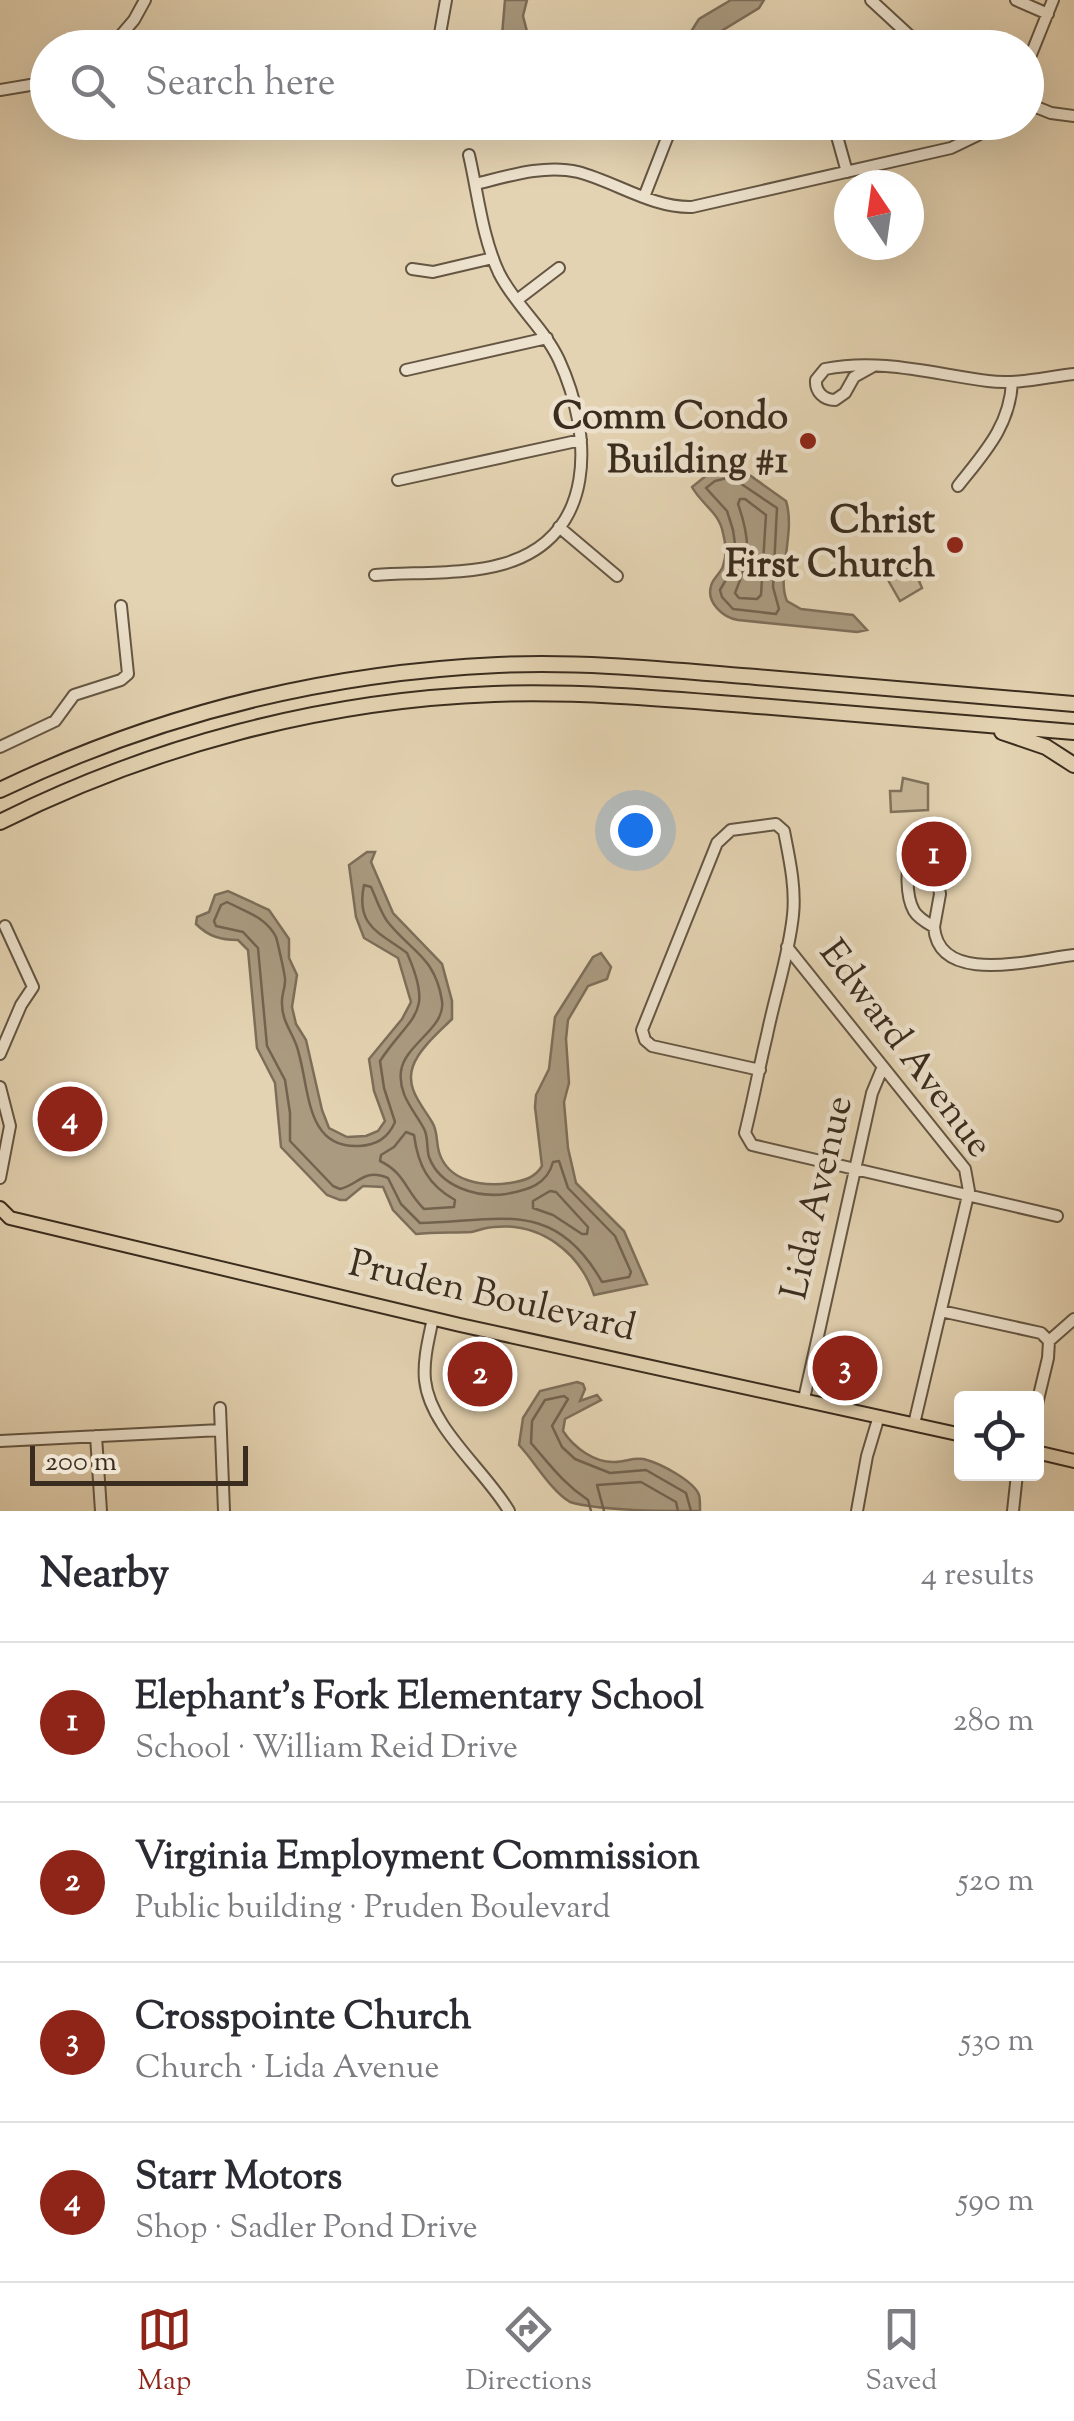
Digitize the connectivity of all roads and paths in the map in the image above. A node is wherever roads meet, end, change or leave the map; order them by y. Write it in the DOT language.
graph roads {
  1 [pos="145,0"];
  2 [pos="446,0"];
  3 [pos="871,0"];
  4 [pos="1016,0"];
  5 [pos="1053,0"];
  6 [pos="1048,14"];
  7 [pos="125,30"];
  8 [pos="441,30"];
  9 [pos="904,30"];
  10 [pos="1041,30"];
  11 [pos="30,85"];
  12 [pos="0,90"];
  13 [pos="1044,111"];
  14 [pos="1074,116"];
  15 [pos="665,140"];
  16 [pos="837,140"];
  17 [pos="967,140"];
  18 [pos="470,155"];
  19 [pos="845,170"];
  20 [pos="855,170"];
  21 [pos="834,175"];
  22 [pos="476,184"];
  23 [pos="644,196"];
  24 [pos="493,258"];
  25 [pos="559,268"];
  26 [pos="412,269"];
  27 [pos="517,300"];
  28 [pos="547,338"];
  29 [pos="872,367"];
  30 [pos="406,370"];
  31 [pos="1074,374"];
  32 [pos="1012,382"];
  33 [pos="581,440"];
  34 [pos="398,480"];
  35 [pos="958,486"];
  36 [pos="559,527"];
  37 [pos="374,574"];
  38 [pos="617,576"];
  39 [pos="121,606"];
  40 [pos="957,694"];
  41 [pos="1074,695"];
  42 [pos="1074,704"];
  43 [pos="973,724"];
  44 [pos="1074,732"];
  45 [pos="0,747"];
  46 [pos="1074,765"];
  47 [pos="0,790"];
  48 [pos="0,822"];
  49 [pos="5,926"];
  50 [pos="934,927"];
  51 [pos="788,947"];
  52 [pos="1074,954"];
  53 [pos="5,1035"];
  54 [pos="0,1054"];
  55 [pos="882,1069"];
  56 [pos="760,1070"];
  57 [pos="0,1087"];
  58 [pos="856,1170"];
  59 [pos="0,1178"];
  60 [pos="968,1196"];
  61 [pos="3,1216"];
  62 [pos="1057,1216"];
  63 [pos="941,1311"];
  64 [pos="433,1318"];
  65 [pos="1074,1320"];
  66 [pos="1049,1341"];
  67 [pos="1040,1391"];
  68 [pos="804,1399"];
  69 [pos="220,1408"];
  70 [pos="879,1416"];
  71 [pos="914,1424"];
  72 [pos="221,1430"];
  73 [pos="954,1433"];
  74 [pos="96,1436"];
  75 [pos="0,1441"];
  76 [pos="1044,1454"];
  77 [pos="1074,1462"];
  78 [pos="1016,1481"];
  79 [pos="102,1511"];
  80 [pos="224,1511"];
  81 [pos="509,1511"];
  82 [pos="858,1511"];
  83 [pos="1013,1511"];
  1 -- 7 [label="street"];
  2 -- 8 [label="street"];
  3 -- 9 [label="street"];
  4 -- 6 [label="street"];
  5 -- 6 [label="street"];
  6 -- 10 [label="street"];
  11 -- 12 [label="street"];
  13 -- 14 [label="street"];
  15 -- 23 [label="street"];
  16 -- 19 [label="street"];
  17 -- 20 [label="street"];
  18 -- 22 [label="street"];
  21 -- 23 [label="street"];
  22 -- 23 [label="street"];
  22 -- 24 [label="street"];
  24 -- 26 [label="street"];
  24 -- 27 [label="street"];
  25 -- 27 [label="street"];
  27 -- 28 [label="street"];
  28 -- 30 [label="street"];
  28 -- 33 [label="street"];
  29 -- 29 [label="street"];
  29 -- 32 [label="street"];
  31 -- 32 [label="street"];
  32 -- 35 [label="street"];
  33 -- 34 [label="street"];
  33 -- 36 [label="street"];
  36 -- 37 [label="street"];
  36 -- 38 [label="street"];
  39 -- 45 [label="street"];
  40 -- 41 [label="highway"];
  40 -- 42 [label="highway"];
  40 -- 47 [label="highway"];
  43 -- 44 [label="highway"];
  43 -- 46 [label="highway"];
  43 -- 48 [label="highway"];
  49 -- 53 [label="street"];
  50 -- 50 [label="street"];
  50 -- 52 [label="street"];
  51 -- 55 [label="street, Edward Avenue"];
  51 -- 56 [label="street"];
  51 -- 56 [label="street"];
  53 -- 54 [label="street"];
  55 -- 58 [label="street, Lida Avenue"];
  55 -- 60 [label="street, Edward Avenue"];
  56 -- 58 [label="street"];
  57 -- 59 [label="street"];
  58 -- 60 [label="street"];
  58 -- 68 [label="street, Lida Avenue"];
  60 -- 62 [label="street"];
  60 -- 63 [label="street, Edward Avenue"];
  61 -- 64 [label="main road, Pruden Boulevard"];
  63 -- 66 [label="street"];
  63 -- 71 [label="street, Edward Avenue"];
  64 -- 68 [label="main road, Pruden Boulevard"];
  64 -- 81 [label="street"];
  65 -- 66 [label="street"];
  66 -- 67 [label="street"];
  68 -- 70 [label="main road, Pruden Boulevard"];
  69 -- 72 [label="street"];
  70 -- 71 [label="main road, Pruden Boulevard"];
  70 -- 82 [label="street"];
  71 -- 73 [label="main road, Pruden Boulevard"];
  72 -- 74 [label="street"];
  72 -- 80 [label="street"];
  74 -- 75 [label="street"];
  74 -- 79 [label="street"];
  76 -- 77 [label="main road"];
  78 -- 83 [label="street"];
}
